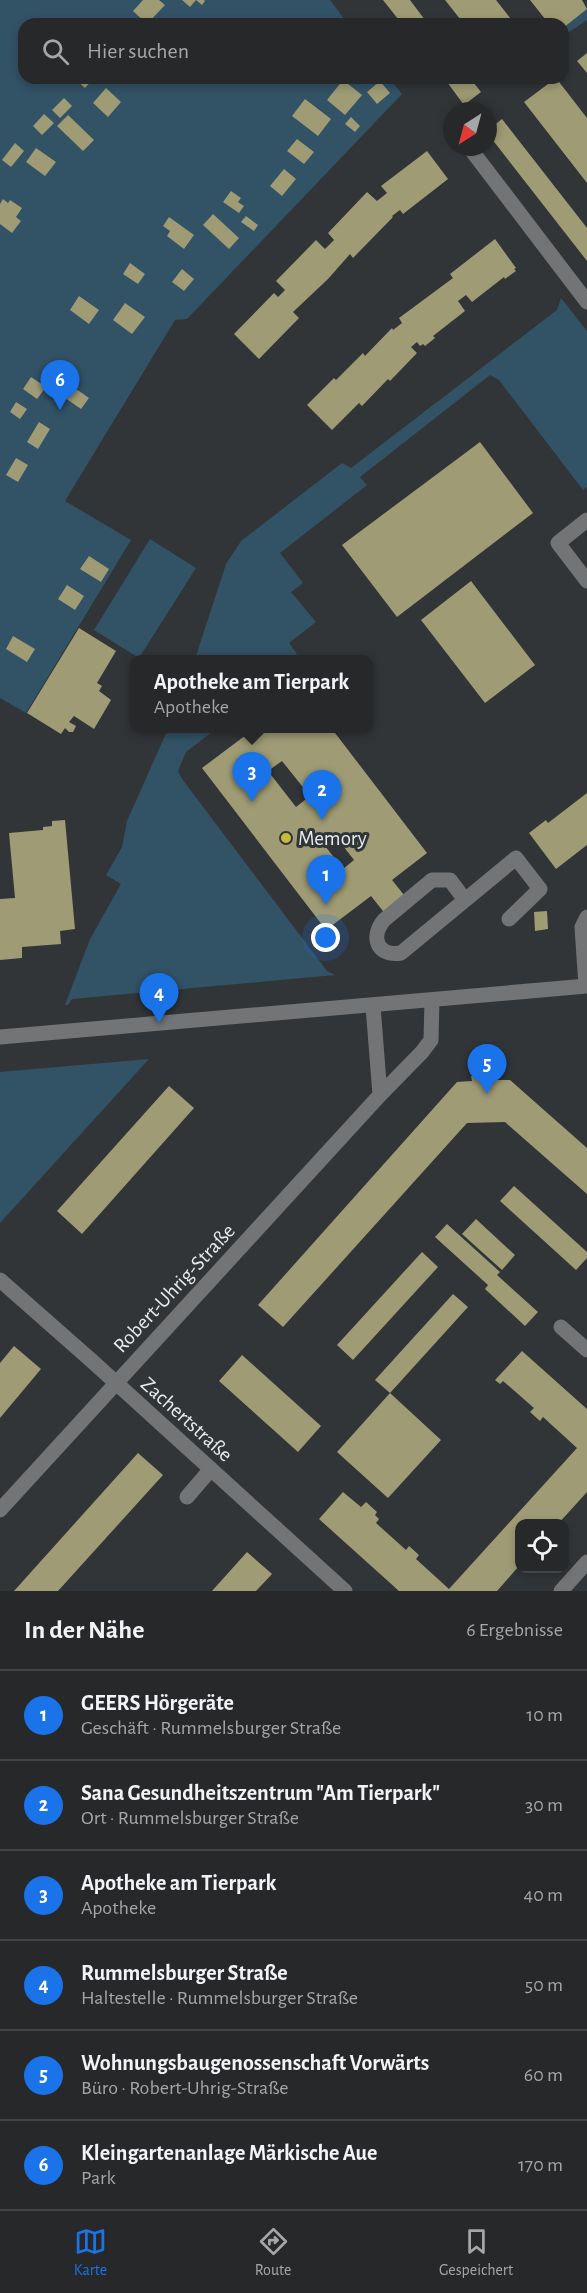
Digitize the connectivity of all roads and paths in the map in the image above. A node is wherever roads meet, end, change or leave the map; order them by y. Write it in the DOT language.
graph roads {
  1 [pos="476,156"];
  2 [pos="587,302"];
  3 [pos="587,520"];
  4 [pos="587,581"];
  5 [pos="465,900"];
  6 [pos="587,916"];
  7 [pos="509,920"];
  8 [pos="587,986"];
  9 [pos="432,1000"];
  10 [pos="373,1006"];
  11 [pos="0,1037"];
  12 [pos="380,1095"];
  13 [pos="0,1280"];
  14 [pos="561,1327"];
  15 [pos="587,1350"];
  16 [pos="116,1383"];
  17 [pos="211,1470"];
  18 [pos="187,1497"];
  19 [pos="0,1510"];
  20 [pos="587,1562"];
  21 [pos="345,1591"];
  22 [pos="561,1591"];
  1 -- 2 [label="street"];
  3 -- 4 [label="street"];
  5 -- 5 [label="street"];
  5 -- 7 [label="street"];
  6 -- 8 [label="street"];
  8 -- 9 [label="street"];
  9 -- 10 [label="street"];
  9 -- 12 [label="street, Robert-Uhrig-Straße"];
  10 -- 11 [label="street"];
  10 -- 12 [label="street"];
  12 -- 16 [label="street, Robert-Uhrig-Straße"];
  13 -- 16 [label="street, Zachertstraße"];
  14 -- 15 [label="street"];
  16 -- 17 [label="street, Zachertstraße"];
  16 -- 19 [label="street, Robert-Uhrig-Straße"];
  17 -- 18 [label="street"];
  17 -- 21 [label="street, Zachertstraße"];
  20 -- 22 [label="street"];
}
